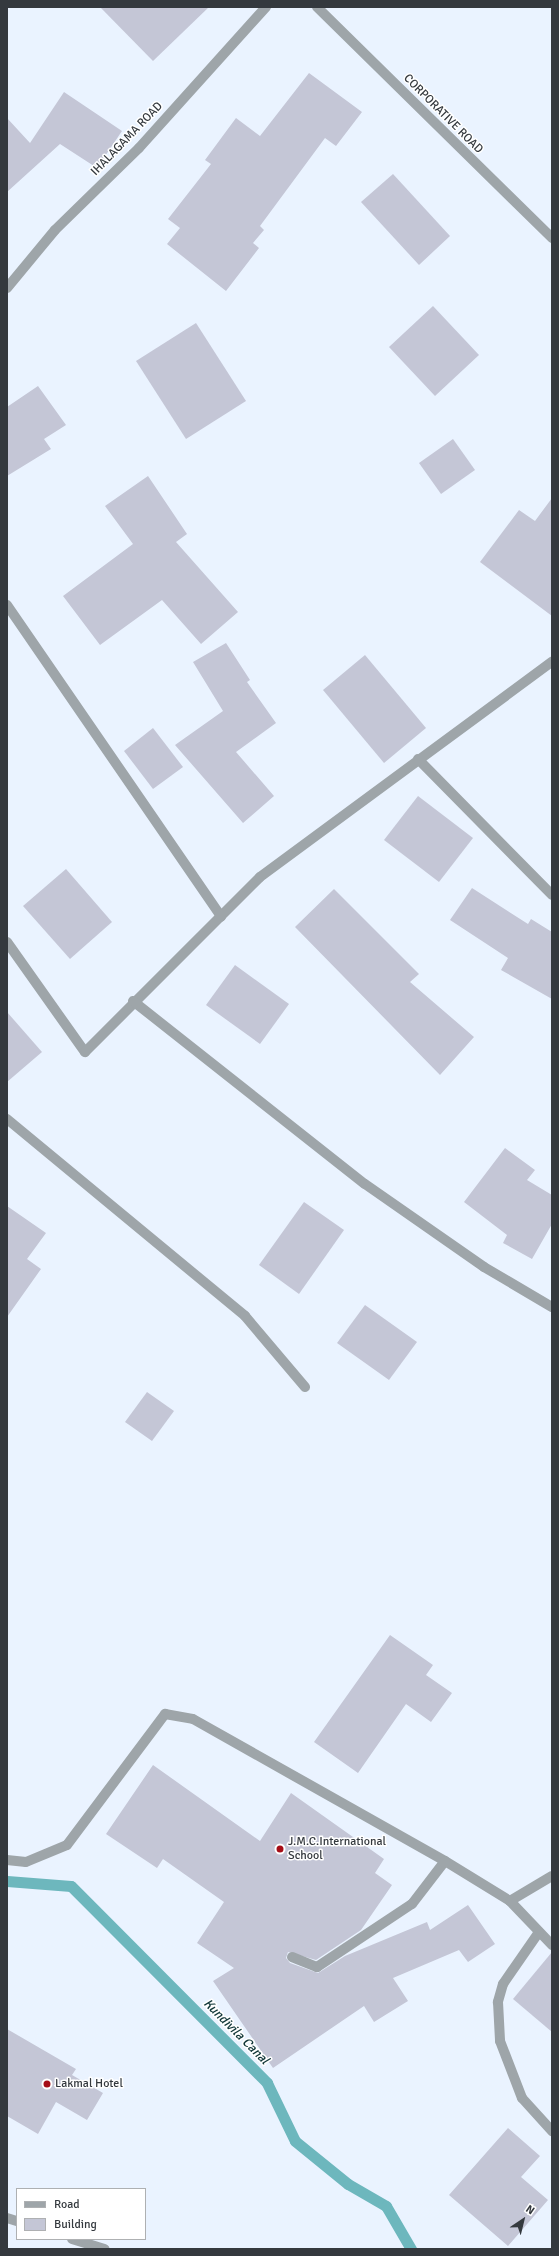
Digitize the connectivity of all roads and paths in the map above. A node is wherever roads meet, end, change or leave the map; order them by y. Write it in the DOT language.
graph roads {
  1 [pos="266,7"];
  2 [pos="317,7"];
  3 [pos="552,238"];
  4 [pos="7,288"];
  5 [pos="7,605"];
  6 [pos="552,662"];
  7 [pos="418,759"];
  8 [pos="552,895"];
  9 [pos="221,916"];
  10 [pos="7,942"];
  11 [pos="133,1001"];
  12 [pos="9,1123"];
  13 [pos="552,1307"];
  14 [pos="305,1387"];
  15 [pos="7,1860"];
  16 [pos="445,1862"];
  17 [pos="552,1876"];
  18 [pos="510,1901"];
  19 [pos="539,1932"];
  20 [pos="552,1945"];
  21 [pos="292,1956"];
  22 [pos="552,2131"];
  23 [pos="75,2240"];
  24 [pos="104,2249"];
  1 -- 4 [label="street, IHALAGAMA ROAD"];
  2 -- 3 [label="street, CORPORATIVE ROAD"];
  5 -- 9 [label="street"];
  6 -- 7 [label="street"];
  7 -- 8 [label="street"];
  7 -- 9 [label="street"];
  9 -- 11 [label="street"];
  10 -- 11 [label="street"];
  11 -- 13 [label="street"];
  12 -- 14 [label="street"];
  15 -- 16 [label="street"];
  16 -- 18 [label="street"];
  16 -- 21 [label="street"];
  17 -- 18 [label="street"];
  18 -- 19 [label="street"];
  19 -- 20 [label="street"];
  19 -- 22 [label="street"];
  23 -- 24 [label="street"];
}
